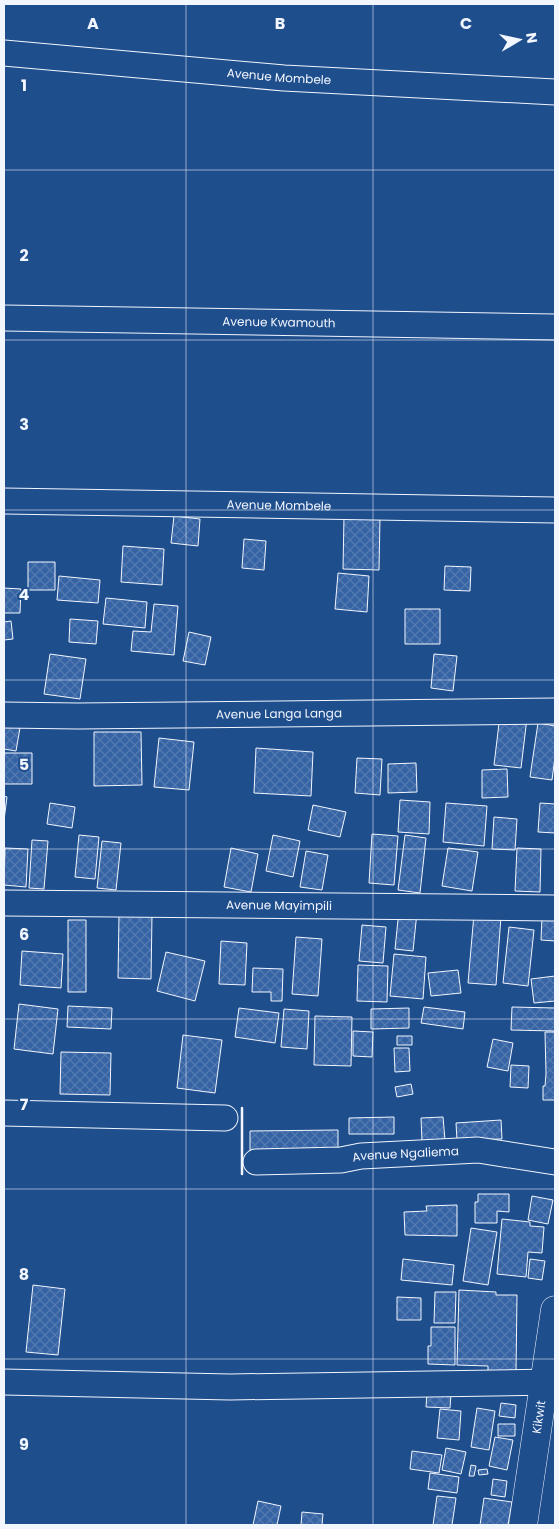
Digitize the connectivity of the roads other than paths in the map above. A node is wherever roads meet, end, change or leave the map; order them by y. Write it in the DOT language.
graph roads {
  1 [pos="4,53"];
  2 [pos="555,92"];
  3 [pos="4,318"];
  4 [pos="555,327"];
  5 [pos="4,501"];
  6 [pos="555,510"];
  7 [pos="555,711"];
  8 [pos="4,715"];
  9 [pos="4,903"];
  10 [pos="555,908"];
  11 [pos="4,1113"];
  12 [pos="225,1118"];
  13 [pos="256,1162"];
  14 [pos="555,1162"];
  15 [pos="555,1310"];
  16 [pos="4,1382"];
  17 [pos="549,1382"];
  18 [pos="523,1525"];
  1 -- 2 [label="street, Avenue Mombele"];
  3 -- 4 [label="street, Avenue Kwamouth"];
  5 -- 6 [label="street, Avenue Mombele"];
  7 -- 8 [label="street, Avenue Langa Langa"];
  9 -- 10 [label="street, Avenue Mayimpili"];
  11 -- 12 [label="street"];
  13 -- 14 [label="street, Avenue Ngaliema"];
  15 -- 17 [label="main road, Kikwit"];
  16 -- 17 [label="street"];
  17 -- 18 [label="main road, Kikwit"];
}
